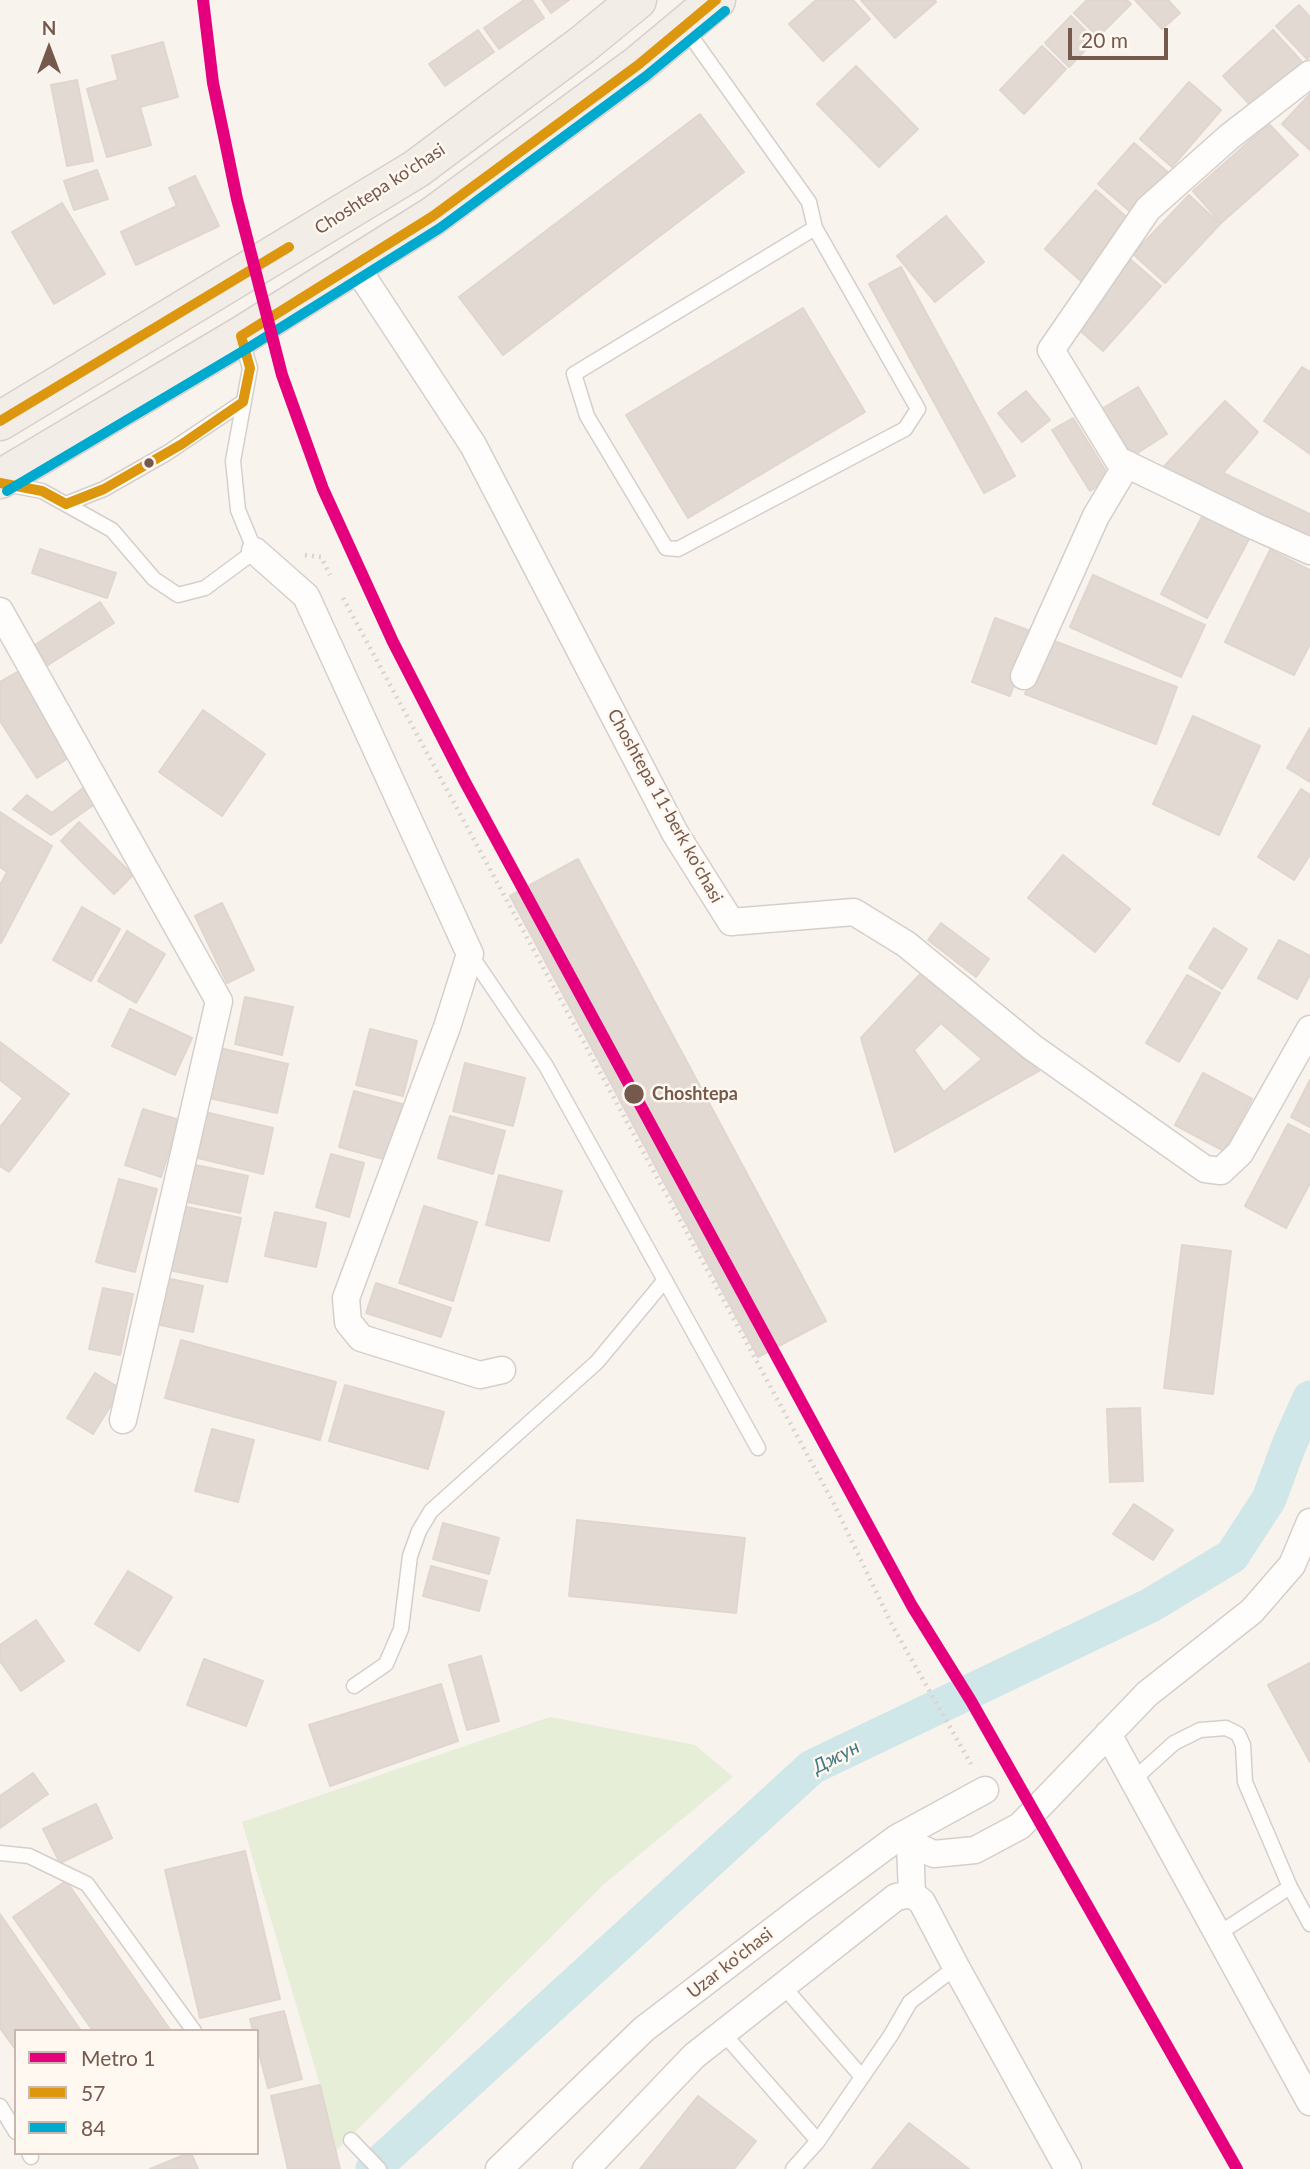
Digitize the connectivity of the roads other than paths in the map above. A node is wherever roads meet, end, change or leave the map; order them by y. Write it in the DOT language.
graph roads {
  1 [pos="637,0"];
  2 [pos="716,0"];
  3 [pos="684,27"];
  4 [pos="1310,74"];
  5 [pos="815,228"];
  6 [pos="355,265"];
  7 [pos="241,336"];
  8 [pos="243,402"];
  9 [pos="0,421"];
  10 [pos="1127,464"];
  11 [pos="0,481"];
  12 [pos="66,504"];
  13 [pos="256,551"];
  14 [pos="1310,551"];
  15 [pos="0,611"];
  16 [pos="1024,676"];
  17 [pos="470,954"];
  18 [pos="1310,1029"];
  19 [pos="665,1280"];
  20 [pos="502,1370"];
  21 [pos="123,1420"];
  22 [pos="758,1448"];
  23 [pos="1310,1522"];
  24 [pos="354,1686"];
  25 [pos="1108,1734"];
  26 [pos="1133,1780"];
  27 [pos="985,1790"];
  28 [pos="903,1841"];
  29 [pos="0,1853"];
  30 [pos="1290,1887"];
  31 [pos="912,1894"];
  32 [pos="1310,1924"];
  33 [pos="1218,1934"];
  34 [pos="956,1968"];
  35 [pos="783,1986"];
  36 [pos="193,2029"];
  37 [pos="723,2033"];
  38 [pos="862,2077"];
  39 [pos="1310,2102"];
  40 [pos="0,2106"];
  41 [pos="14,2129"];
  42 [pos="351,2140"];
  43 [pos="818,2141"];
  44 [pos="379,2169"];
  45 [pos="499,2169"];
  46 [pos="586,2169"];
  47 [pos="793,2169"];
  48 [pos="1068,2169"];
  1 -- 9 [label="main road, Choshtepa ko'chasi"];
  2 -- 3 [label="main road"];
  3 -- 5 [label="lane"];
  3 -- 6 [label="main road"];
  4 -- 10 [label="street"];
  5 -- 5 [label="lane"];
  6 -- 7 [label="main road"];
  6 -- 18 [label="street, Choshtepa 11-berk ko'chasi"];
  7 -- 8 [label="lane"];
  7 -- 11 [label="main road"];
  8 -- 12 [label="lane"];
  8 -- 13 [label="lane"];
  10 -- 14 [label="street"];
  10 -- 16 [label="street"];
  11 -- 12 [label="lane"];
  12 -- 13 [label="lane"];
  13 -- 17 [label="street"];
  15 -- 21 [label="street"];
  17 -- 19 [label="lane"];
  17 -- 20 [label="street"];
  19 -- 22 [label="lane"];
  19 -- 24 [label="lane"];
  23 -- 25 [label="street"];
  25 -- 26 [label="street"];
  25 -- 28 [label="street"];
  26 -- 30 [label="lane"];
  26 -- 33 [label="street"];
  27 -- 28 [label="street, Uzar ko'chasi"];
  28 -- 31 [label="street"];
  28 -- 45 [label="street, Uzar ko'chasi"];
  29 -- 36 [label="lane"];
  30 -- 32 [label="lane"];
  30 -- 33 [label="lane"];
  31 -- 34 [label="street"];
  31 -- 35 [label="street"];
  33 -- 39 [label="street"];
  34 -- 38 [label="lane"];
  34 -- 48 [label="street"];
  35 -- 37 [label="street"];
  35 -- 38 [label="lane"];
  37 -- 43 [label="lane"];
  37 -- 46 [label="street"];
  38 -- 43 [label="lane"];
  40 -- 41 [label="lane"];
  42 -- 44 [label="lane"];
  43 -- 47 [label="lane"];
}
